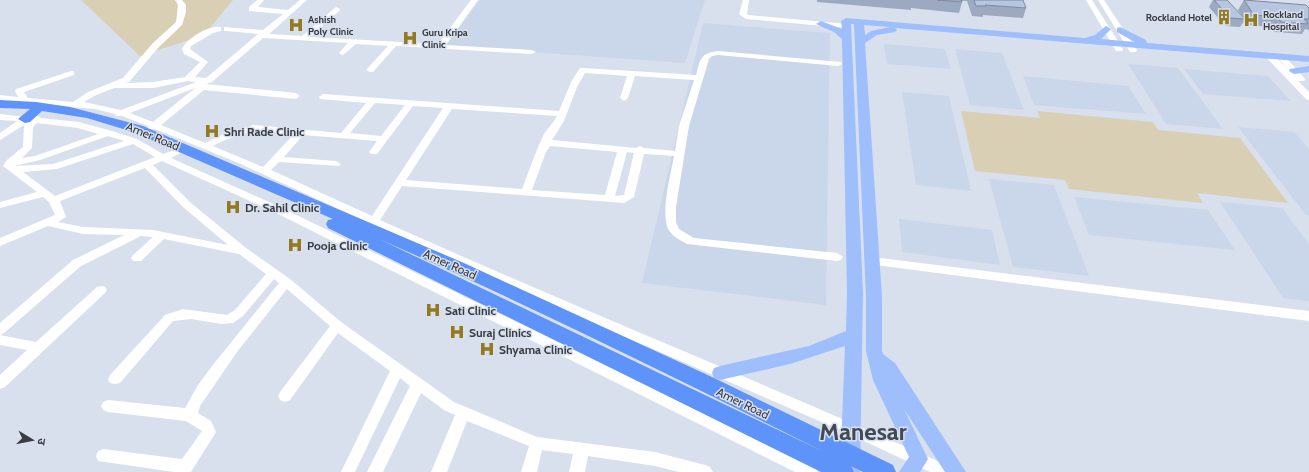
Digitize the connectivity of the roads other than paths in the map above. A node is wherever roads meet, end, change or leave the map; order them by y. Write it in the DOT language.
graph roads {
  1 [pos="178,0"];
  2 [pos="261,0"];
  3 [pos="304,0"];
  4 [pos="475,0"];
  5 [pos="746,0"];
  6 [pos="1089,0"];
  7 [pos="1101,0"];
  8 [pos="336,9"];
  9 [pos="744,10"];
  10 [pos="290,12"];
  11 [pos="821,24"];
  12 [pos="853,24"];
  13 [pos="218,29"];
  14 [pos="227,29"];
  15 [pos="1106,29"];
  16 [pos="892,30"];
  17 [pos="1120,30"];
  18 [pos="265,34"];
  19 [pos="305,37"];
  20 [pos="847,39"];
  21 [pos="1081,40"];
  22 [pos="355,41"];
  23 [pos="861,41"];
  24 [pos="394,44"];
  25 [pos="1124,46"];
  26 [pos="440,47"];
  27 [pos="1163,47"];
  28 [pos="532,52"];
  29 [pos="344,53"];
  30 [pos="1277,59"];
  31 [pos="1309,59"];
  32 [pos="849,64"];
  33 [pos="1309,64"];
  34 [pos="1309,69"];
  35 [pos="370,70"];
  36 [pos="1294,71"];
  37 [pos="71,73"];
  38 [pos="632,73"];
  39 [pos="698,78"];
  40 [pos="188,79"];
  41 [pos="209,80"];
  42 [pos="111,86"];
  43 [pos="202,86"];
  44 [pos="1309,88"];
  45 [pos="296,96"];
  46 [pos="323,97"];
  47 [pos="1309,97"];
  48 [pos="0,98"];
  49 [pos="624,98"];
  50 [pos="24,99"];
  51 [pos="373,100"];
  52 [pos="411,103"];
  53 [pos="0,104"];
  54 [pos="75,104"];
  55 [pos="450,106"];
  56 [pos="0,110"];
  57 [pos="562,114"];
  58 [pos="0,117"];
  59 [pos="31,117"];
  60 [pos="113,121"];
  61 [pos="301,132"];
  62 [pos="144,136"];
  63 [pos="343,136"];
  64 [pos="0,137"];
  65 [pos="383,140"];
  66 [pos="546,144"];
  67 [pos="206,146"];
  68 [pos="623,148"];
  69 [pos="640,150"];
  70 [pos="374,152"];
  71 [pos="679,154"];
  72 [pos="169,155"];
  73 [pos="277,158"];
  74 [pos="91,163"];
  75 [pos="146,164"];
  76 [pos="336,164"];
  77 [pos="8,167"];
  78 [pos="265,171"];
  79 [pos="400,183"];
  80 [pos="526,193"];
  81 [pos="50,197"];
  82 [pos="609,199"];
  83 [pos="0,205"];
  84 [pos="374,221"];
  85 [pos="50,223"];
  86 [pos="139,232"];
  87 [pos="162,235"];
  88 [pos="0,242"];
  89 [pos="366,246"];
  90 [pos="242,251"];
  91 [pos="837,257"];
  92 [pos="137,258"];
  93 [pos="872,261"];
  94 [pos="458,267"];
  95 [pos="479,269"];
  96 [pos="273,273"];
  97 [pos="286,282"];
  98 [pos="100,290"];
  99 [pos="468,291"];
  100 [pos="491,314"];
  101 [pos="1309,316"];
  102 [pos="337,325"];
  103 [pos="0,330"];
  104 [pos="855,332"];
  105 [pos="0,340"];
  106 [pos="38,347"];
  107 [pos="876,358"];
  108 [pos="398,369"];
  109 [pos="720,373"];
  110 [pos="115,379"];
  111 [pos="0,383"];
  112 [pos="418,384"];
  113 [pos="285,396"];
  114 [pos="108,406"];
  115 [pos="463,413"];
  116 [pos="190,415"];
  117 [pos="852,429"];
  118 [pos="537,443"];
  119 [pos="582,449"];
  120 [pos="103,456"];
  121 [pos="914,466"];
  122 [pos="825,467"];
  123 [pos="184,469"];
  124 [pos="348,471"];
  125 [pos="375,472"];
  126 [pos="439,472"];
  127 [pos="529,472"];
  128 [pos="577,472"];
  129 [pos="705,472"];
  130 [pos="885,472"];
  131 [pos="946,472"];
  132 [pos="956,472"];
  1 -- 42 [label="street"];
  2 -- 10 [label="street"];
  3 -- 10 [label="street"];
  4 -- 26 [label="street"];
  5 -- 9 [label="street"];
  6 -- 15 [label="street"];
  7 -- 17 [label="street"];
  8 -- 19 [label="street"];
  9 -- 11 [label="street"];
  9 -- 12 [label="street"];
  10 -- 18 [label="street"];
  11 -- 12 [label="street"];
  11 -- 20 [label="main road"];
  12 -- 16 [label="main road"];
  12 -- 20 [label="main road"];
  12 -- 21 [label="main road"];
  12 -- 23 [label="main road"];
  13 -- 40 [label="street"];
  14 -- 18 [label="street"];
  15 -- 21 [label="main road"];
  15 -- 25 [label="street"];
  16 -- 23 [label="main road"];
  16 -- 25 [label="main road"];
  17 -- 25 [label="street"];
  17 -- 27 [label="main road"];
  18 -- 19 [label="street"];
  18 -- 41 [label="street"];
  19 -- 22 [label="street"];
  20 -- 32 [label="main road"];
  21 -- 25 [label="main road"];
  22 -- 24 [label="street"];
  22 -- 29 [label="street"];
  23 -- 32 [label="main road"];
  24 -- 26 [label="street"];
  24 -- 35 [label="street"];
  25 -- 27 [label="main road"];
  25 -- 30 [label="main road"];
  26 -- 28 [label="street"];
  27 -- 30 [label="main road"];
  30 -- 31 [label="main road"];
  30 -- 33 [label="main road"];
  30 -- 36 [label="street"];
  30 -- 47 [label="street"];
  32 -- 39 [label="street"];
  32 -- 93 [label="main road"];
  32 -- 104 [label="main road"];
  34 -- 36 [label="main road"];
  36 -- 44 [label="street"];
  37 -- 50 [label="street"];
  38 -- 39 [label="street"];
  38 -- 49 [label="street"];
  38 -- 57 [label="street"];
  39 -- 71 [label="street"];
  40 -- 41 [label="street"];
  40 -- 42 [label="street"];
  41 -- 43 [label="street"];
  41 -- 60 [label="street"];
  42 -- 54 [label="street"];
  43 -- 45 [label="street"];
  43 -- 62 [label="street"];
  46 -- 51 [label="street"];
  48 -- 50 [label="street"];
  50 -- 54 [label="street"];
  51 -- 52 [label="street"];
  51 -- 63 [label="street"];
  52 -- 55 [label="street"];
  52 -- 65 [label="street"];
  53 -- 60 [label="highway, Amer Road"];
  54 -- 60 [label="street"];
  55 -- 57 [label="street"];
  55 -- 79 [label="street"];
  56 -- 59 [label="highway, Amer Road"];
  57 -- 66 [label="street"];
  58 -- 59 [label="street"];
  59 -- 60 [label="street"];
  59 -- 64 [label="street"];
  59 -- 72 [label="highway, Amer Road"];
  59 -- 77 [label="street"];
  60 -- 62 [label="highway, Amer Road"];
  60 -- 77 [label="street"];
  61 -- 63 [label="street"];
  61 -- 67 [label="street"];
  61 -- 73 [label="street"];
  62 -- 67 [label="street"];
  62 -- 72 [label="street"];
  62 -- 74 [label="street"];
  62 -- 77 [label="street"];
  62 -- 94 [label="highway, Amer Road"];
  63 -- 65 [label="street"];
  65 -- 70 [label="street"];
  66 -- 68 [label="street"];
  66 -- 80 [label="street"];
  67 -- 78 [label="street"];
  68 -- 69 [label="street"];
  68 -- 82 [label="street"];
  69 -- 71 [label="street"];
  69 -- 82 [label="street"];
  71 -- 91 [label="street"];
  72 -- 75 [label="street"];
  72 -- 89 [label="highway, Amer Road"];
  73 -- 76 [label="street"];
  73 -- 78 [label="street"];
  75 -- 81 [label="street"];
  75 -- 90 [label="street"];
  77 -- 81 [label="street"];
  78 -- 84 [label="street"];
  79 -- 80 [label="street"];
  79 -- 84 [label="street"];
  80 -- 82 [label="street"];
  81 -- 83 [label="street"];
  81 -- 85 [label="street"];
  84 -- 95 [label="street"];
  85 -- 86 [label="street"];
  85 -- 88 [label="street"];
  86 -- 87 [label="street"];
  86 -- 103 [label="street"];
  87 -- 90 [label="street"];
  87 -- 92 [label="street"];
  89 -- 99 [label="highway, Amer Road"];
  89 -- 100 [label="street"];
  90 -- 96 [label="street"];
  93 -- 101 [label="street"];
  93 -- 107 [label="main road"];
  94 -- 95 [label="highway"];
  94 -- 122 [label="highway, Amer Road"];
  95 -- 109 [label="street"];
  96 -- 97 [label="street"];
  96 -- 110 [label="street"];
  97 -- 102 [label="street"];
  97 -- 116 [label="street"];
  98 -- 106 [label="street"];
  99 -- 100 [label="highway"];
  99 -- 122 [label="highway, Amer Road"];
  100 -- 122 [label="street"];
  102 -- 108 [label="street"];
  102 -- 113 [label="street"];
  104 -- 109 [label="main road"];
  104 -- 117 [label="main road"];
  105 -- 106 [label="street"];
  106 -- 111 [label="street"];
  107 -- 121 [label="main road"];
  107 -- 132 [label="main road"];
  108 -- 112 [label="street"];
  108 -- 124 [label="street"];
  109 -- 117 [label="street"];
  112 -- 115 [label="street"];
  112 -- 125 [label="street"];
  114 -- 116 [label="street"];
  115 -- 118 [label="street"];
  115 -- 126 [label="street"];
  116 -- 123 [label="street"];
  117 -- 121 [label="street"];
  117 -- 122 [label="main road"];
  118 -- 119 [label="street"];
  118 -- 127 [label="street"];
  119 -- 128 [label="street"];
  119 -- 129 [label="street"];
  120 -- 123 [label="street"];
  121 -- 131 [label="street"];
  122 -- 130 [label="highway, Amer Road"];
}
